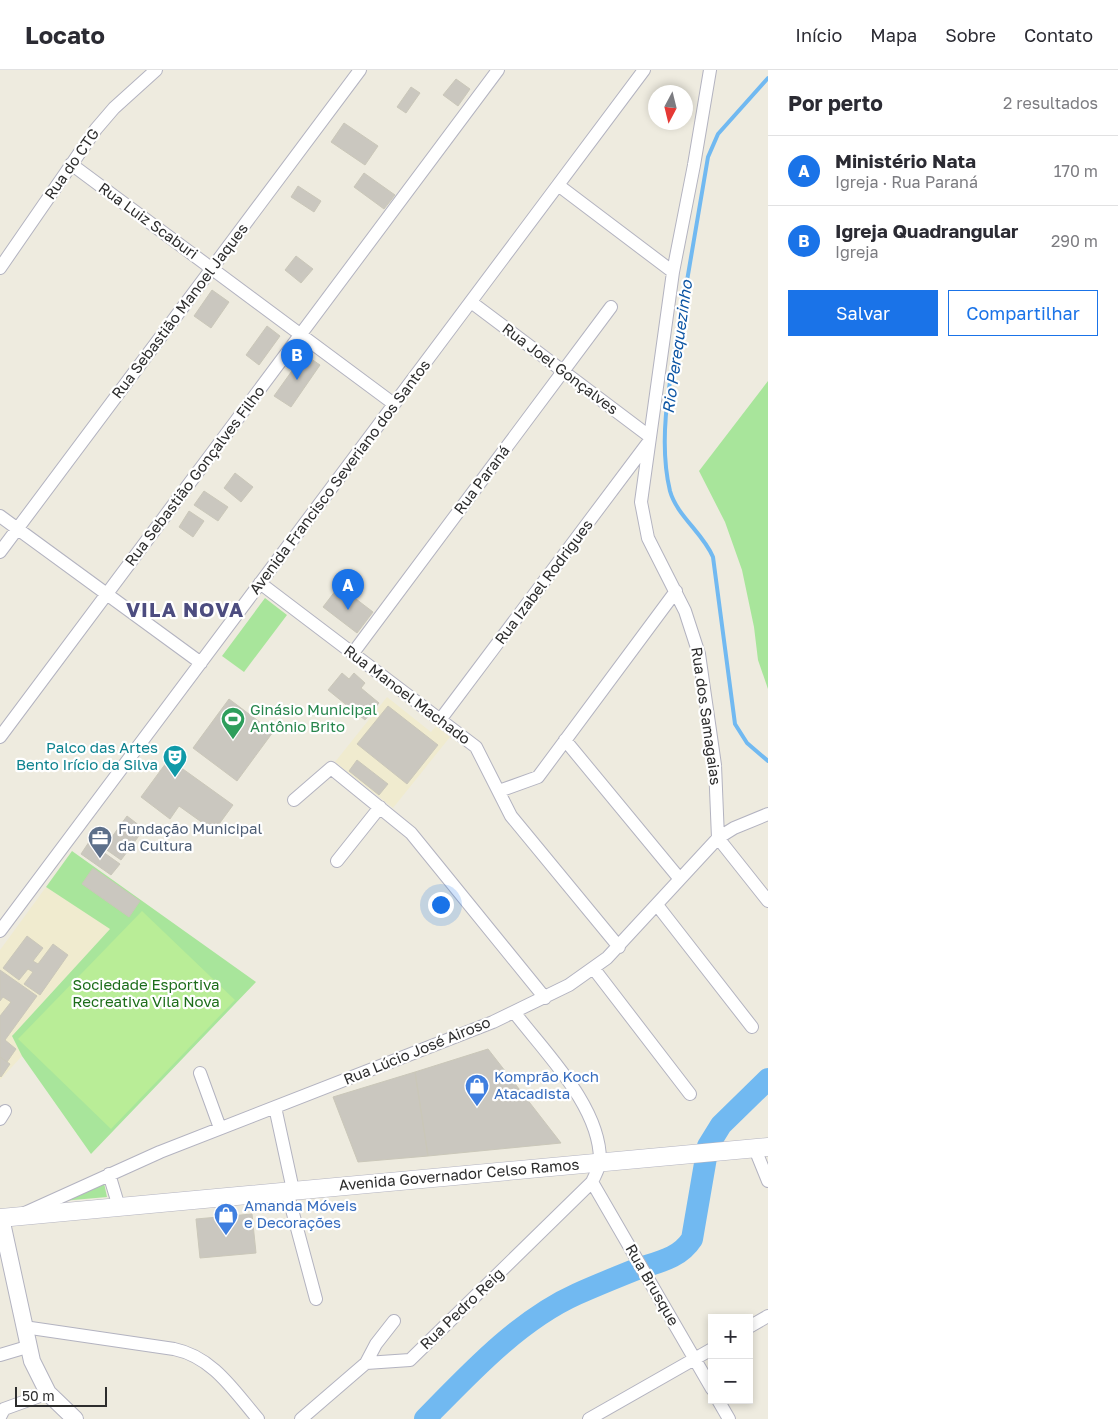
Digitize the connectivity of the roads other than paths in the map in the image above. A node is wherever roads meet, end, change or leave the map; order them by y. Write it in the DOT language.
graph roads {
  1 [pos="156,70"];
  2 [pos="360,70"];
  3 [pos="498,70"];
  4 [pos="644,70"];
  5 [pos="710,70"];
  6 [pos="71,164"];
  7 [pos="558,185"];
  8 [pos="0,268"];
  9 [pos="212,268"];
  10 [pos="673,272"];
  11 [pos="471,302"];
  12 [pos="611,307"];
  13 [pos="301,334"];
  14 [pos="563,371"];
  15 [pos="394,404"];
  16 [pos="648,440"];
  17 [pos="0,516"];
  18 [pos="17,528"];
  19 [pos="0,552"];
  20 [pos="260,584"];
  21 [pos="676,590"];
  22 [pos="106,595"];
  23 [pos="353,654"];
  24 [pos="201,663"];
  25 [pos="440,720"];
  26 [pos="0,737"];
  27 [pos="565,740"];
  28 [pos="498,791"];
  29 [pos="294,800"];
  30 [pos="380,807"];
  31 [pos="768,814"];
  32 [pos="718,838"];
  33 [pos="337,861"];
  34 [pos="679,878"];
  35 [pos="768,901"];
  36 [pos="657,905"];
  37 [pos="0,930"];
  38 [pos="619,947"];
  39 [pos="594,969"];
  40 [pos="545,998"];
  41 [pos="514,1012"];
  42 [pos="752,1027"];
  43 [pos="200,1073"];
  44 [pos="690,1094"];
  45 [pos="275,1107"];
  46 [pos="220,1128"];
  47 [pos="761,1148"];
  48 [pos="600,1162"];
  49 [pos="109,1174"];
  50 [pos="768,1181"];
  51 [pos="592,1182"];
  52 [pos="290,1191"];
  53 [pos="119,1207"];
  54 [pos="6,1217"];
  55 [pos="316,1298"];
  56 [pos="768,1316"];
  57 [pos="394,1321"];
  58 [pos="753,1325"];
  59 [pos="24,1327"];
  60 [pos="27,1347"];
  61 [pos="708,1350"];
  62 [pos="0,1355"];
  63 [pos="694,1359"];
  64 [pos="366,1363"];
  65 [pos="708,1382"];
  66 [pos="48,1393"];
  67 [pos="720,1404"];
  68 [pos="0,1418"];
  69 [pos="75,1419"];
  70 [pos="258,1419"];
  71 [pos="301,1419"];
  72 [pos="589,1419"];
  73 [pos="729,1419"];
  1 -- 6 [label="street, Rua do CTG"];
  2 -- 9 [label="street, Rua Sebastião Manoel Jaques"];
  3 -- 13 [label="street, Rua Sebastião Gonçalves Filho"];
  4 -- 7 [label="street, Avenida Francisco Severiano dos Santos"];
  5 -- 10 [label="street, Rua dos Samagaias"];
  6 -- 8 [label="street, Rua do CTG"];
  6 -- 9 [label="street, Rua Luiz Scaburi"];
  7 -- 10 [label="street"];
  7 -- 11 [label="street, Avenida Francisco Severiano dos Santos"];
  9 -- 13 [label="street, Rua Luiz Scaburi"];
  9 -- 18 [label="street, Rua Sebastião Manoel Jaques"];
  10 -- 16 [label="street, Rua dos Samagaias"];
  11 -- 14 [label="street, Rua Joel Gonçalves"];
  11 -- 15 [label="street, Avenida Francisco Severiano dos Santos"];
  12 -- 14 [label="street, Rua Paraná"];
  13 -- 15 [label="street, Rua Luiz Scaburi"];
  13 -- 22 [label="street, Rua Sebastião Gonçalves Filho"];
  14 -- 16 [label="street, Rua Joel Gonçalves"];
  14 -- 23 [label="street, Rua Paraná"];
  15 -- 20 [label="street, Avenida Francisco Severiano dos Santos"];
  16 -- 21 [label="street, Rua dos Samagaias"];
  16 -- 25 [label="street, Rua Izabel Rodrigues"];
  17 -- 18 [label="street"];
  18 -- 19 [label="street, Rua Sebastião Manoel Jaques"];
  18 -- 22 [label="street"];
  20 -- 23 [label="street, Rua Manoel Machado"];
  20 -- 24 [label="street, Avenida Francisco Severiano dos Santos"];
  21 -- 27 [label="street"];
  21 -- 32 [label="street, Rua dos Samagaias"];
  22 -- 24 [label="street"];
  22 -- 26 [label="street, Rua Sebastião Gonçalves Filho"];
  23 -- 25 [label="street, Rua Manoel Machado"];
  24 -- 37 [label="street, Avenida Francisco Severiano dos Santos"];
  25 -- 28 [label="street, Rua Manoel Machado"];
  27 -- 28 [label="street"];
  27 -- 34 [label="street"];
  28 -- 38 [label="street, Rua Manoel Machado"];
  29 -- 30 [label="street"];
  30 -- 33 [label="street"];
  30 -- 40 [label="street"];
  31 -- 32 [label="street, Rua Lúcio José Airoso"];
  32 -- 34 [label="street, Rua Lúcio José Airoso"];
  32 -- 35 [label="street"];
  34 -- 36 [label="street, Rua Lúcio José Airoso"];
  36 -- 38 [label="street, Rua Lúcio José Airoso"];
  36 -- 42 [label="street"];
  38 -- 39 [label="street, Rua Lúcio José Airoso"];
  39 -- 40 [label="street, Rua Lúcio José Airoso"];
  39 -- 44 [label="street"];
  40 -- 41 [label="street, Rua Lúcio José Airoso"];
  41 -- 45 [label="street, Rua Lúcio José Airoso"];
  41 -- 48 [label="street"];
  43 -- 46 [label="street"];
  45 -- 46 [label="street, Rua Lúcio José Airoso"];
  45 -- 52 [label="street"];
  46 -- 49 [label="street, Rua Lúcio José Airoso"];
  47 -- 48 [label="main road, Avenida Governador Celso Ramos"];
  47 -- 50 [label="street"];
  48 -- 51 [label="street, Rua Pedro Reig"];
  48 -- 52 [label="main road, Avenida Governador Celso Ramos"];
  49 -- 53 [label="street"];
  49 -- 54 [label="street, Rua Lúcio José Airoso"];
  51 -- 63 [label="street, Rua Brusque"];
  51 -- 64 [label="street, Rua Pedro Reig"];
  52 -- 53 [label="main road, Avenida Governador Celso Ramos"];
  52 -- 55 [label="street"];
  53 -- 54 [label="main road, Avenida Governador Celso Ramos"];
  54 -- 59 [label="street"];
  56 -- 58 [label="street"];
  57 -- 64 [label="street"];
  59 -- 60 [label="street"];
  59 -- 70 [label="street"];
  60 -- 62 [label="street"];
  60 -- 66 [label="street"];
  61 -- 63 [label="street"];
  63 -- 65 [label="street, Rua Brusque"];
  63 -- 72 [label="street"];
  64 -- 71 [label="street"];
  66 -- 68 [label="street"];
  66 -- 69 [label="street"];
  67 -- 73 [label="street"];
}
